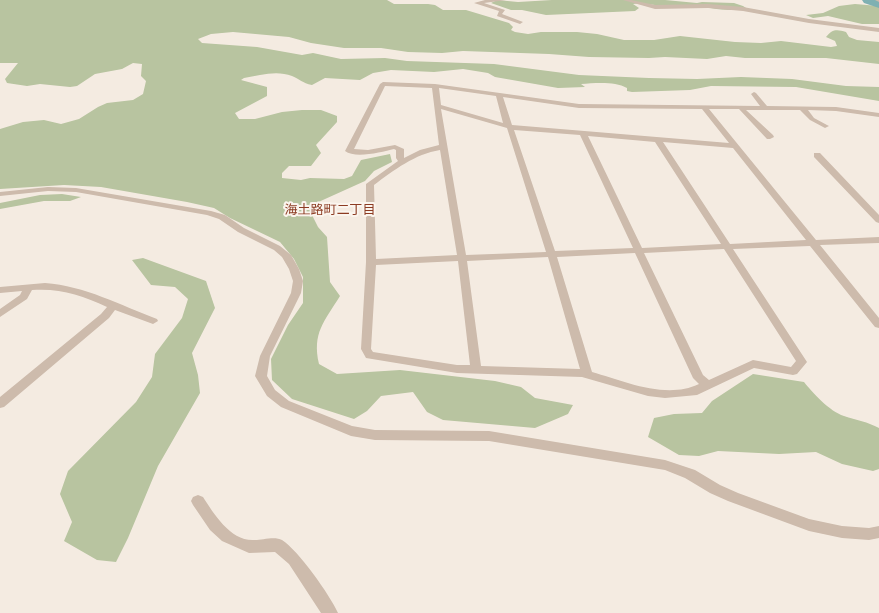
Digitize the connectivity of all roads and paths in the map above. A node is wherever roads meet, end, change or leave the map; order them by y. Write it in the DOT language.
graph roads {
  1 [pos="504,0"];
  2 [pos="525,0"];
  3 [pos="532,0"];
  4 [pos="625,0"];
  5 [pos="520,22"];
  6 [pos="879,30"];
  7 [pos="435,86"];
  8 [pos="754,94"];
  9 [pos="500,96"];
  10 [pos="438,106"];
  11 [pos="704,107"];
  12 [pos="740,107"];
  13 [pos="765,107"];
  14 [pos="802,108"];
  15 [pos="879,115"];
  16 [pos="824,126"];
  17 [pos="510,127"];
  18 [pos="584,133"];
  19 [pos="770,137"];
  20 [pos="658,140"];
  21 [pos="735,146"];
  22 [pos="443,147"];
  23 [pos="817,155"];
  24 [pos="402,161"];
  25 [pos="0,194"];
  26 [pos="879,220"];
  27 [pos="879,240"];
  28 [pos="814,243"];
  29 [pos="727,247"];
  30 [pos="640,251"];
  31 [pos="552,255"];
  32 [pos="462,258"];
  33 [pos="371,262"];
  34 [pos="29,288"];
  35 [pos="0,290"];
  36 [pos="113,306"];
  37 [pos="0,314"];
  38 [pos="153,321"];
  39 [pos="879,325"];
  40 [pos="476,370"];
  41 [pos="586,374"];
  42 [pos="707,385"];
  43 [pos="0,404"];
  44 [pos="198,501"];
  45 [pos="879,532"];
  46 [pos="330,613"];
  1 -- 5 [label="street"];
  2 -- 3 [label="street"];
  4 -- 6 [label="street"];
  7 -- 9 [label="street"];
  7 -- 10 [label="street"];
  7 -- 24 [label="street"];
  8 -- 13 [label="street"];
  9 -- 11 [label="street"];
  9 -- 17 [label="street"];
  10 -- 17 [label="street"];
  10 -- 22 [label="street"];
  11 -- 12 [label="street"];
  11 -- 21 [label="street"];
  12 -- 13 [label="street"];
  12 -- 19 [label="street"];
  13 -- 14 [label="street"];
  14 -- 15 [label="street"];
  14 -- 16 [label="street"];
  17 -- 18 [label="street"];
  17 -- 31 [label="street"];
  18 -- 20 [label="street"];
  18 -- 30 [label="street"];
  20 -- 21 [label="street"];
  20 -- 29 [label="street"];
  21 -- 28 [label="street"];
  22 -- 24 [label="street"];
  22 -- 32 [label="street"];
  23 -- 26 [label="street"];
  24 -- 33 [label="street"];
  25 -- 45 [label="street"];
  27 -- 28 [label="street"];
  28 -- 29 [label="street"];
  28 -- 39 [label="street"];
  29 -- 30 [label="street"];
  29 -- 42 [label="street"];
  30 -- 31 [label="street"];
  30 -- 42 [label="street"];
  31 -- 32 [label="street"];
  31 -- 41 [label="street"];
  32 -- 33 [label="street"];
  32 -- 40 [label="street"];
  33 -- 40 [label="street"];
  34 -- 35 [label="street"];
  34 -- 36 [label="street"];
  34 -- 37 [label="street"];
  36 -- 38 [label="street"];
  36 -- 43 [label="street"];
  40 -- 41 [label="street"];
  41 -- 42 [label="street"];
  44 -- 46 [label="street"];
}
